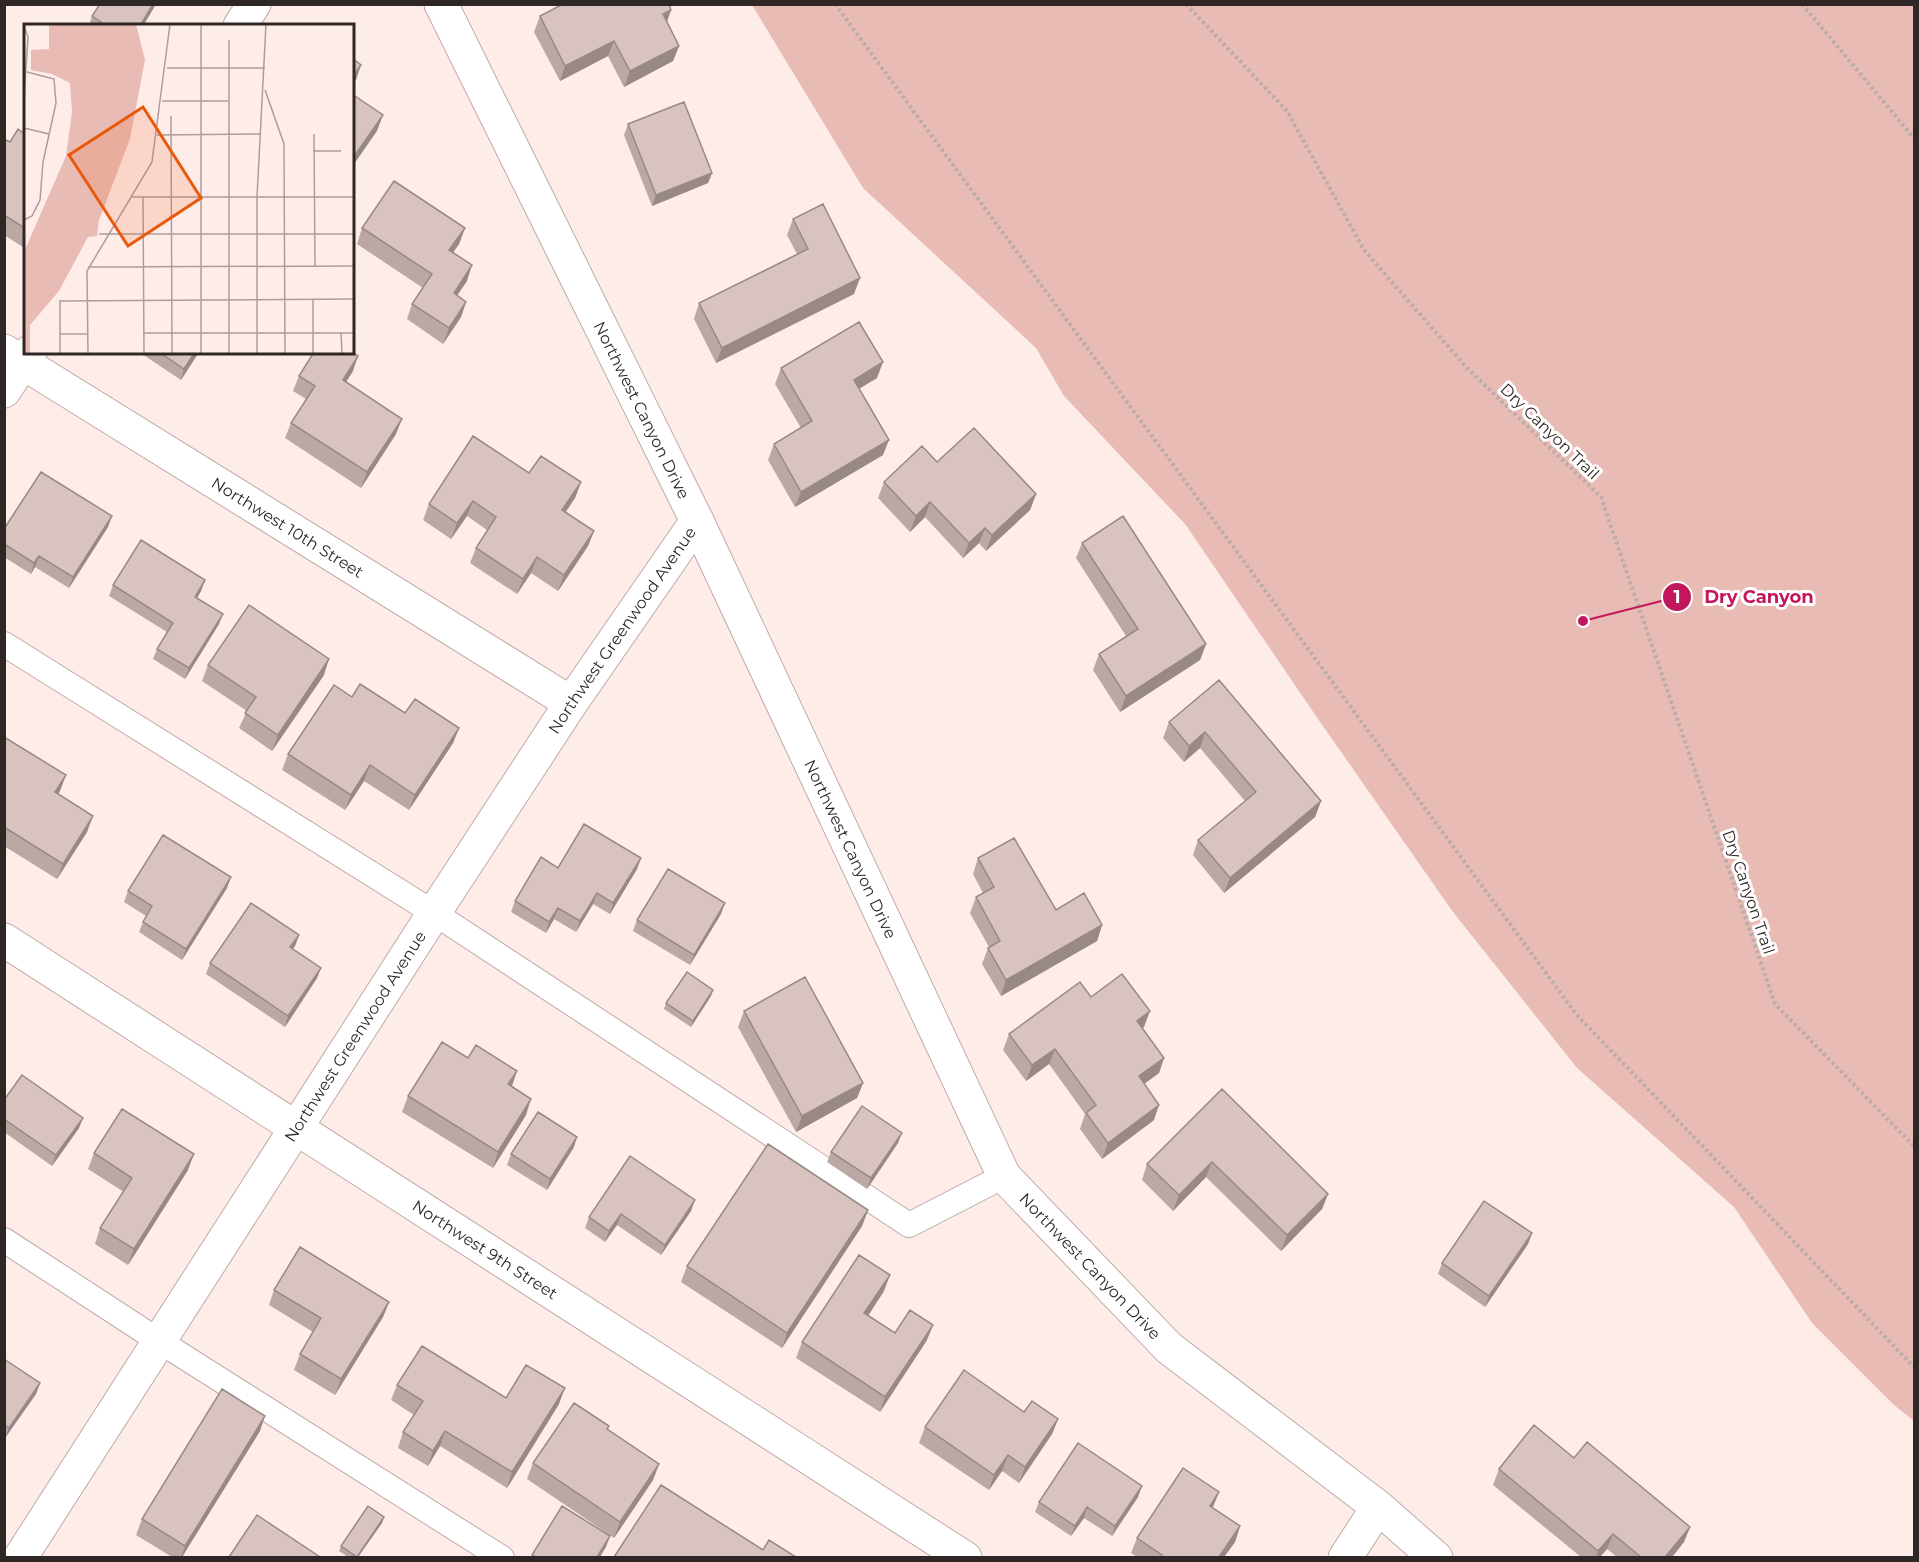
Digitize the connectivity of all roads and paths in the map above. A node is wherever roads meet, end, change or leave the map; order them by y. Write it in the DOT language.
graph roads {
  1 [pos="254,4"];
  2 [pos="441,4"];
  3 [pos="835,4"];
  4 [pos="1186,4"];
  5 [pos="1802,4"];
  6 [pos="241,24"];
  7 [pos="1914,138"];
  8 [pos="19,356"];
  9 [pos="4,391"];
  10 [pos="697,521"];
  11 [pos="4,644"];
  12 [pos="571,703"];
  13 [pos="434,913"];
  14 [pos="4,940"];
  15 [pos="297,1128"];
  16 [pos="1914,1146"];
  17 [pos="1004,1176"];
  18 [pos="4,1240"];
  19 [pos="159,1341"];
  20 [pos="1914,1367"];
  21 [pos="1378,1508"];
  22 [pos="25,1548"];
  23 [pos="502,1557"];
  24 [pos="966,1557"];
  25 [pos="1346,1557"];
  26 [pos="1436,1557"];
  1 -- 6 [label="street"];
  2 -- 10 [label="street, Northwest Canyon Drive"];
  3 -- 20 [label="path"];
  4 -- 16 [label="path, Dry Canyon Trail"];
  5 -- 7 [label="path"];
  8 -- 9 [label="street"];
  8 -- 12 [label="street, Northwest 10th Street"];
  10 -- 12 [label="street, Northwest Greenwood Avenue"];
  10 -- 17 [label="street, Northwest Canyon Drive"];
  11 -- 13 [label="lane"];
  12 -- 13 [label="street, Northwest Greenwood Avenue"];
  13 -- 15 [label="street, Northwest Greenwood Avenue"];
  13 -- 17 [label="lane"];
  14 -- 15 [label="street, Northwest 9th Street"];
  15 -- 19 [label="street, Northwest Greenwood Avenue"];
  15 -- 24 [label="street, Northwest 9th Street"];
  17 -- 21 [label="street, Northwest Canyon Drive"];
  18 -- 19 [label="lane"];
  19 -- 22 [label="street, Northwest Greenwood Avenue"];
  19 -- 23 [label="lane"];
  21 -- 25 [label="street"];
  21 -- 26 [label="street, Northwest Canyon Drive"];
}
